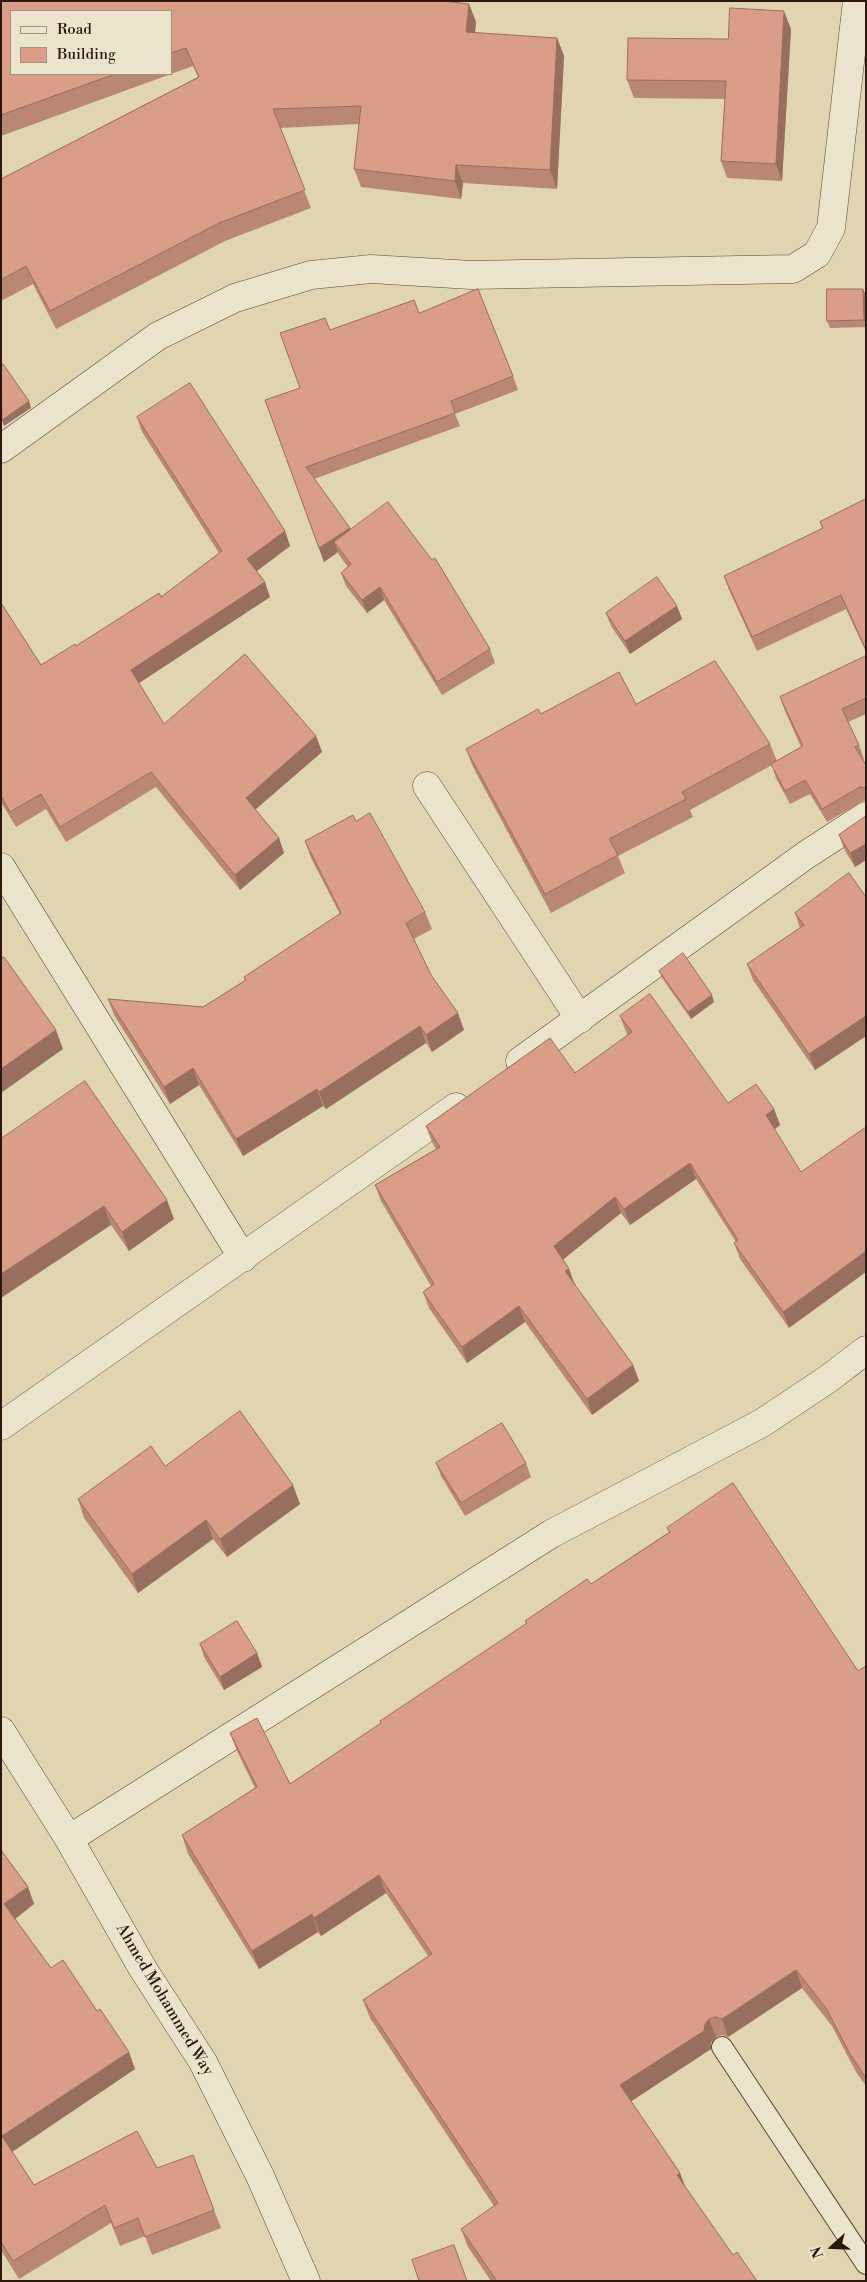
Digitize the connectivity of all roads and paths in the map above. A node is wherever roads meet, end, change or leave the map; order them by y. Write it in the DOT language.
graph roads {
  1 [pos="857,1"];
  2 [pos="1,449"];
  3 [pos="427,786"];
  4 [pos="866,816"];
  5 [pos="1,867"];
  6 [pos="580,1019"];
  7 [pos="500,1076"];
  8 [pos="475,1093"];
  9 [pos="243,1258"];
  10 [pos="866,1350"];
  11 [pos="1,1426"];
  12 [pos="1,1731"];
  13 [pos="69,1839"];
  14 [pos="722,2047"];
  15 [pos="866,2264"];
  16 [pos="306,2281"];
  1 -- 2 [label="street"];
  3 -- 6 [label="street"];
  4 -- 6 [label="street"];
  5 -- 9 [label="street"];
  6 -- 7 [label="street"];
  8 -- 9 [label="street"];
  9 -- 11 [label="street"];
  10 -- 13 [label="street"];
  12 -- 13 [label="street, Ahmed Mohammed Way"];
  13 -- 16 [label="street, Ahmed Mohammed Way"];
  14 -- 15 [label="lane"];
}
